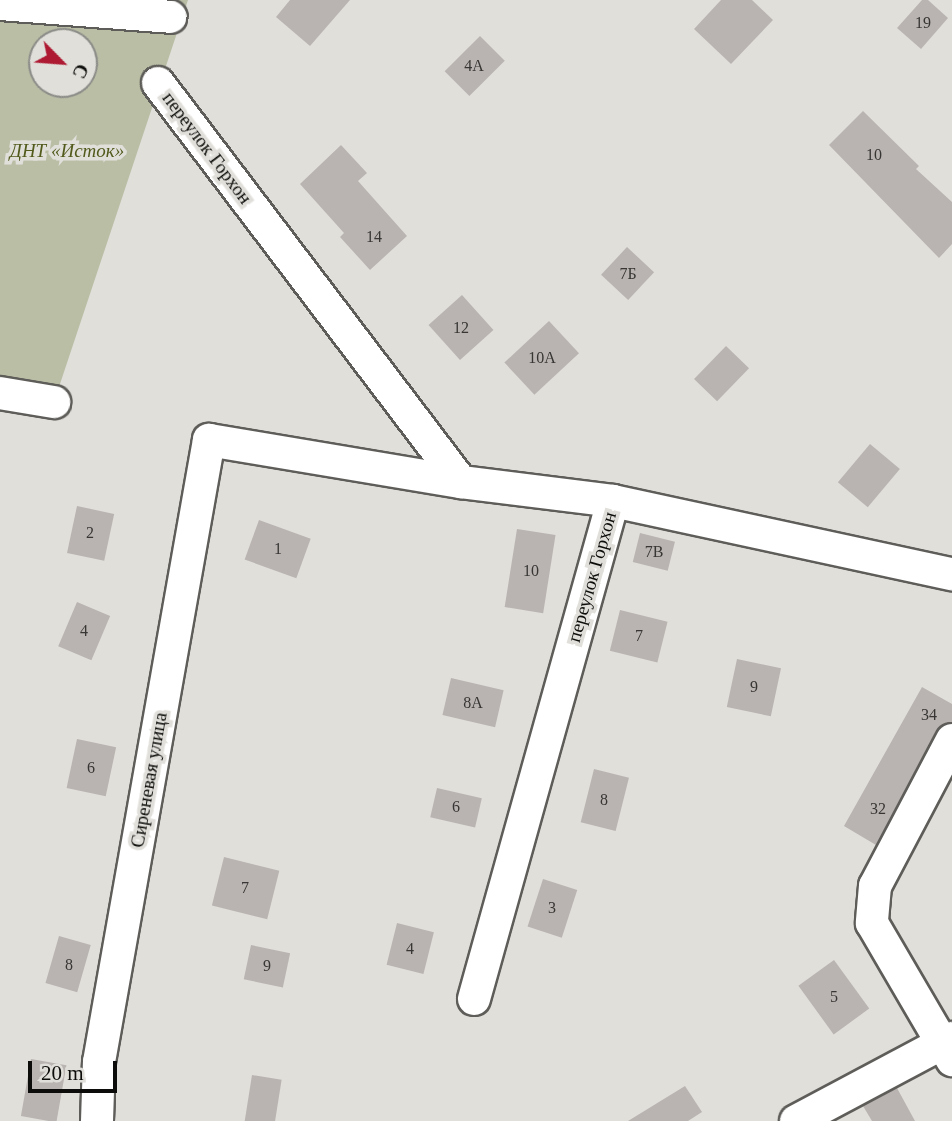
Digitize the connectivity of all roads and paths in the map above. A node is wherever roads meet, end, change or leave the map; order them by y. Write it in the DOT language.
graph roads {
  1 [pos="0,4"];
  2 [pos="171,17"];
  3 [pos="158,83"];
  4 [pos="0,393"];
  5 [pos="54,401"];
  6 [pos="461,482"];
  7 [pos="613,501"];
  8 [pos="952,573"];
  9 [pos="952,740"];
  10 [pos="474,999"];
  11 [pos="949,1047"];
  12 [pos="97,1121"];
  13 [pos="796,1121"];
  1 -- 2 [label="street"];
  3 -- 6 [label="street, переулок Горхон"];
  4 -- 5 [label="street"];
  6 -- 7 [label="street, переулок Горхон"];
  6 -- 12 [label="street, Сиреневая улица"];
  7 -- 8 [label="street"];
  7 -- 10 [label="street, переулок Горхон"];
  9 -- 11 [label="street"];
  11 -- 13 [label="street"];
}
